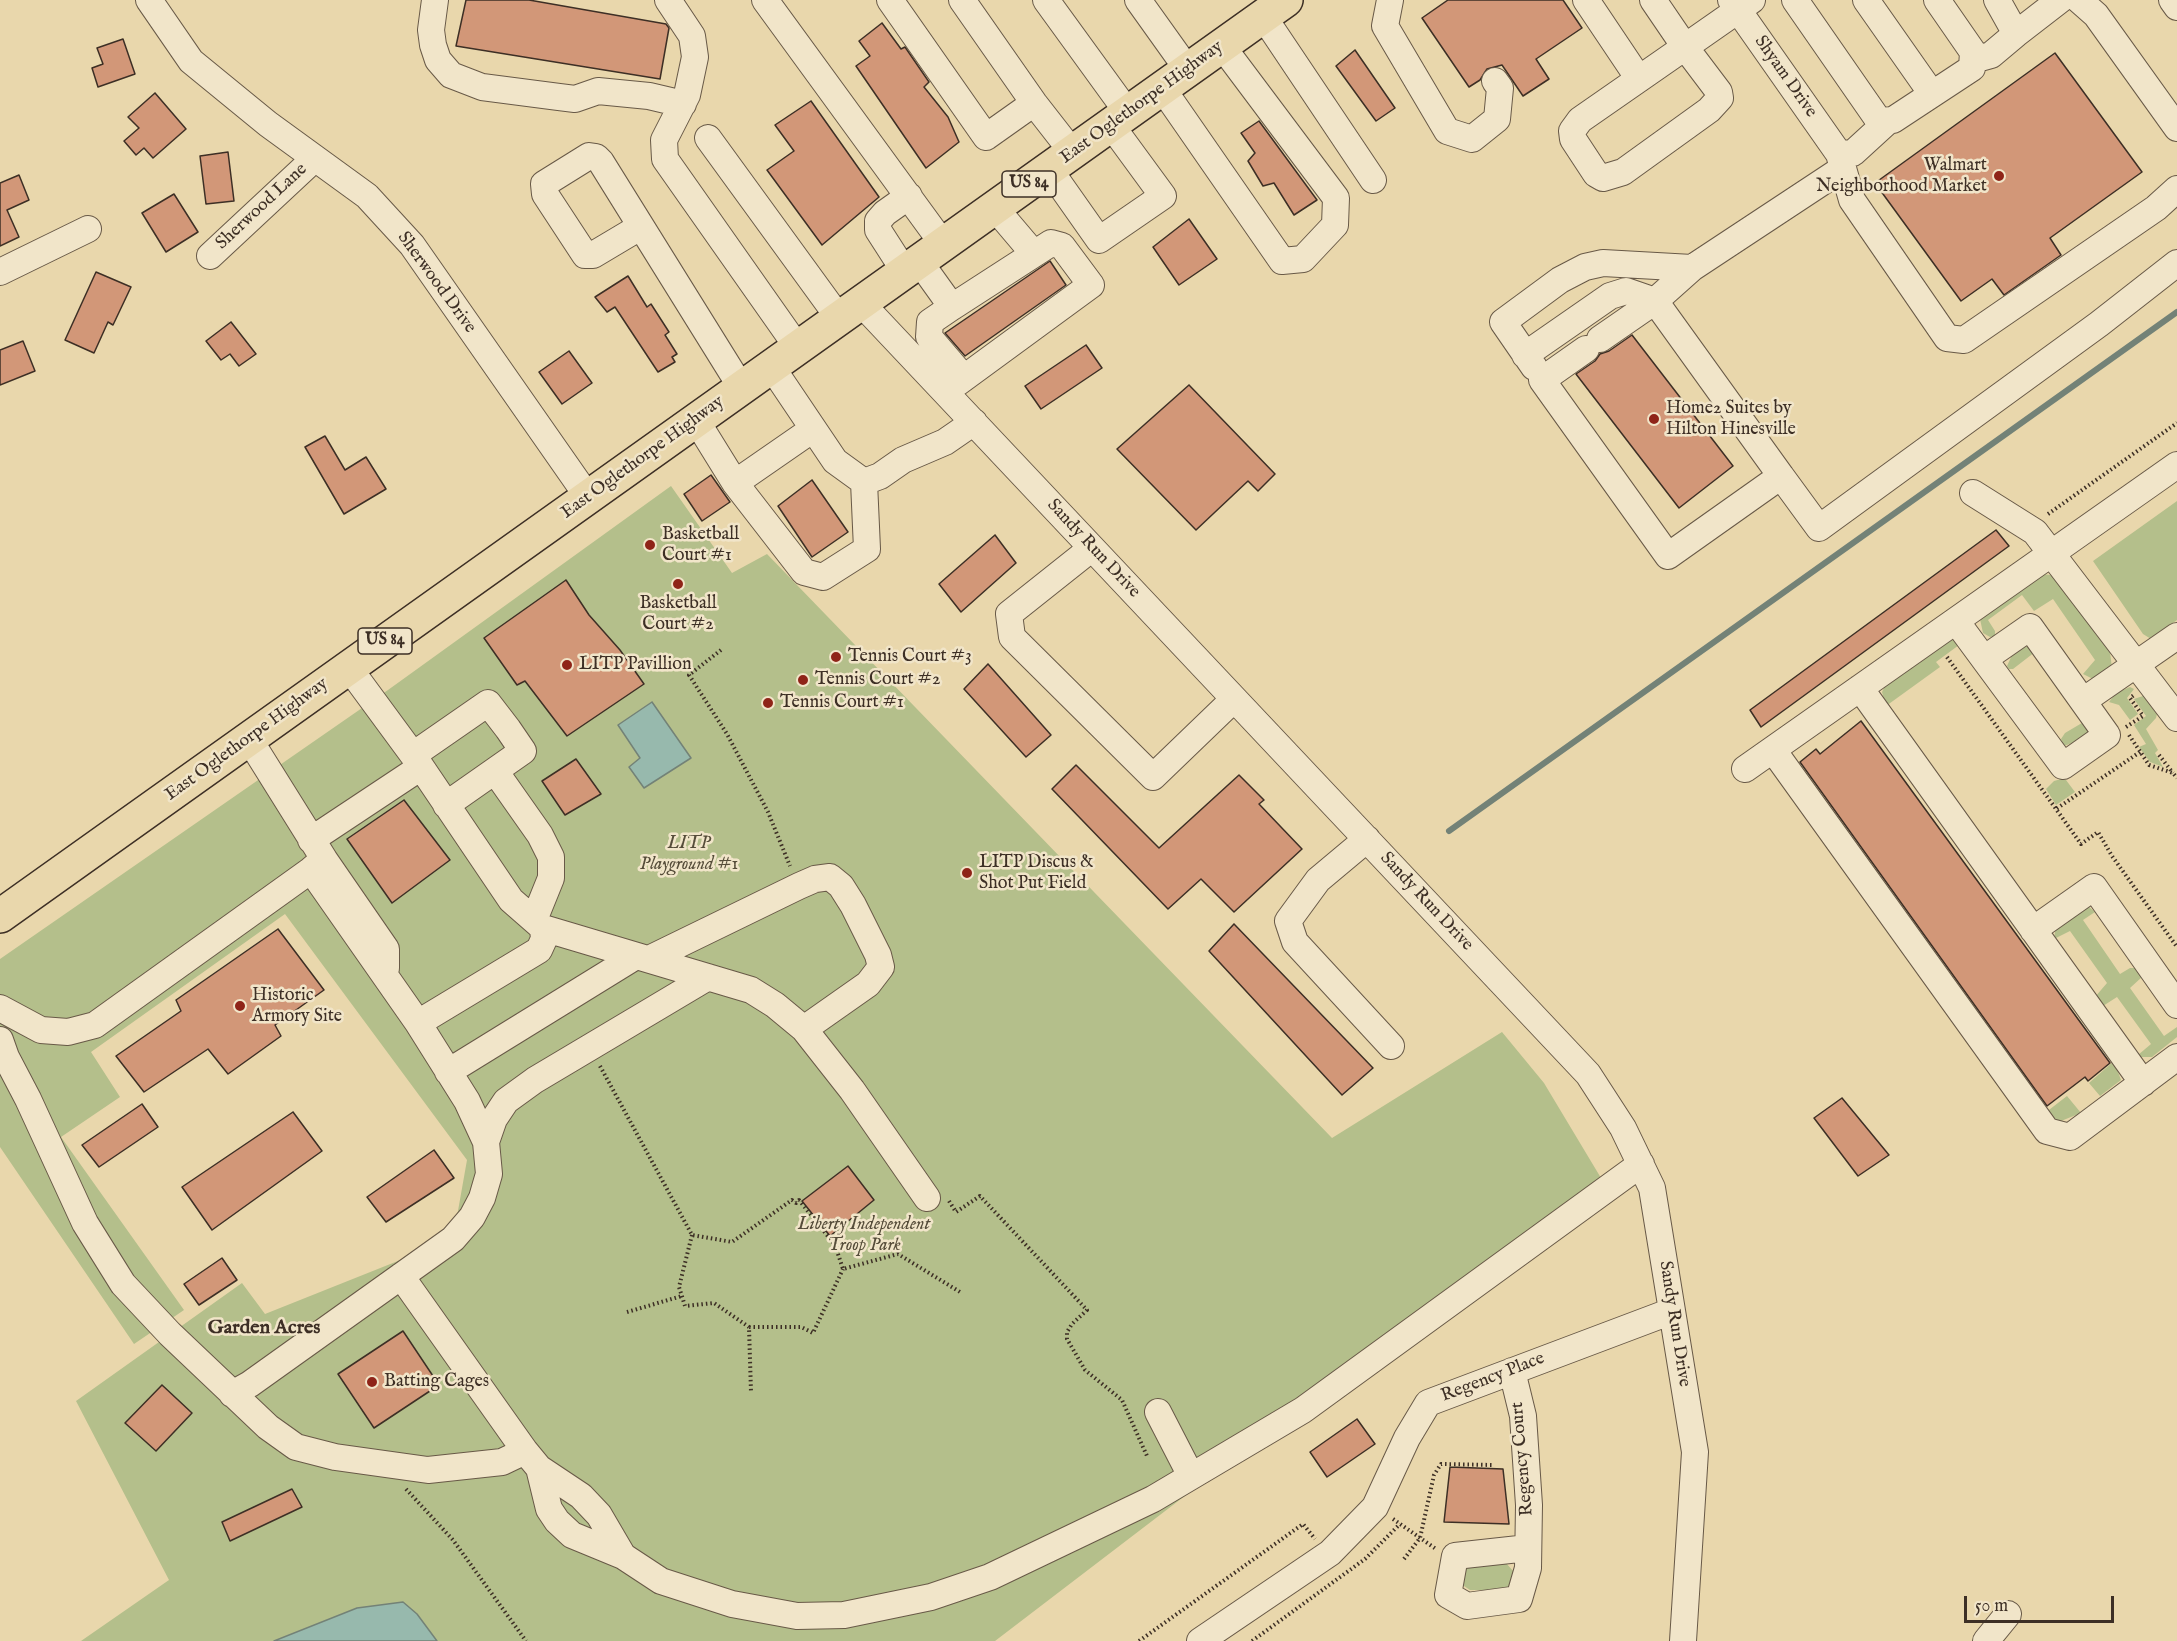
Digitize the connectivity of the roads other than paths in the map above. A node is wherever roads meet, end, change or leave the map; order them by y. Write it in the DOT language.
graph roads {
  1 [pos="149,0"];
  2 [pos="435,0"];
  3 [pos="668,0"];
  4 [pos="765,0"];
  5 [pos="890,0"];
  6 [pos="962,0"];
  7 [pos="1046,0"];
  8 [pos="1138,0"];
  9 [pos="1390,0"];
  10 [pos="1586,0"];
  11 [pos="1653,0"];
  12 [pos="1795,0"];
  13 [pos="1866,0"];
  14 [pos="1937,0"];
  15 [pos="1997,0"];
  16 [pos="2060,0"];
  17 [pos="2079,0"];
  18 [pos="2172,0"];
  19 [pos="1740,3"];
  20 [pos="1270,7"];
  21 [pos="2177,7"];
  22 [pos="2016,34"];
  23 [pos="1222,46"];
  24 [pos="1685,47"];
  25 [pos="1972,60"];
  26 [pos="1175,79"];
  27 [pos="1639,79"];
  28 [pos="1495,81"];
  29 [pos="1932,94"];
  30 [pos="1034,103"];
  31 [pos="683,104"];
  32 [pos="1119,119"];
  33 [pos="1888,121"];
  34 [pos="2177,128"];
  35 [pos="708,138"];
  36 [pos="314,159"];
  37 [pos="1061,161"];
  38 [pos="1840,161"];
  39 [pos="1373,180"];
  40 [pos="2177,189"];
  41 [pos="909,196"];
  42 [pos="994,208"];
  43 [pos="640,227"];
  44 [pos="88,228"];
  45 [pos="1034,254"];
  46 [pos="210,256"];
  47 [pos="922,259"];
  48 [pos="2177,263"];
  49 [pos="1692,268"];
  50 [pos="0,272"];
  51 [pos="2177,276"];
  52 [pos="1655,301"];
  53 [pos="952,307"];
  54 [pos="850,311"];
  55 [pos="2099,324"];
  56 [pos="798,348"];
  57 [pos="1526,355"];
  58 [pos="771,366"];
  59 [pos="1542,380"];
  60 [pos="955,385"];
  61 [pos="741,387"];
  62 [pos="696,420"];
  63 [pos="974,422"];
  64 [pos="813,429"];
  65 [pos="2177,465"];
  66 [pos="1781,476"];
  67 [pos="864,482"];
  68 [pos="735,483"];
  69 [pos="1973,493"];
  70 [pos="588,497"];
  71 [pos="1092,548"];
  72 [pos="2053,552"];
  73 [pos="1956,621"];
  74 [pos="2177,636"];
  75 [pos="1984,659"];
  76 [pos="2138,664"];
  77 [pos="349,668"];
  78 [pos="1860,688"];
  79 [pos="1234,699"];
  80 [pos="2083,701"];
  81 [pos="2177,718"];
  82 [pos="249,739"];
  83 [pos="1773,750"];
  84 [pos="417,761"];
  85 [pos="1745,769"];
  86 [pos="495,771"];
  87 [pos="446,805"];
  88 [pos="1367,839"];
  89 [pos="315,856"];
  90 [pos="0,916"];
  91 [pos="538,924"];
  92 [pos="2033,930"];
  93 [pos="642,957"];
  94 [pos="708,977"];
  95 [pos="2177,1005"];
  96 [pos="0,1008"];
  97 [pos="418,1023"];
  98 [pos="804,1029"];
  99 [pos="0,1040"];
  100 [pos="1391,1046"];
  101 [pos="2177,1057"];
  102 [pos="448,1072"];
  103 [pos="2143,1083"];
  104 [pos="486,1142"];
  105 [pos="1641,1164"];
  106 [pos="935,1196"];
  107 [pos="401,1276"];
  108 [pos="1672,1311"];
  109 [pos="1512,1371"];
  110 [pos="232,1394"];
  111 [pos="1158,1412"];
  112 [pos="532,1460"];
  113 [pos="1191,1476"];
  114 [pos="1528,1548"];
  115 [pos="623,1556"];
  116 [pos="2008,1614"];
  117 [pos="1200,1641"];
  118 [pos="1683,1641"];
  119 [pos="1986,1641"];
  1 -- 36 [label="street, Sherwood Drive"];
  2 -- 31 [label="street"];
  3 -- 31 [label="street"];
  4 -- 41 [label="street"];
  5 -- 30 [label="street"];
  6 -- 30 [label="street"];
  7 -- 32 [label="street"];
  8 -- 26 [label="street"];
  9 -- 28 [label="street"];
  10 -- 27 [label="street"];
  11 -- 24 [label="street"];
  12 -- 33 [label="street"];
  13 -- 29 [label="street"];
  14 -- 25 [label="street"];
  15 -- 22 [label="street"];
  16 -- 22 [label="street"];
  17 -- 34 [label="street"];
  18 -- 21 [label="street"];
  19 -- 24 [label="street"];
  19 -- 38 [label="street, Shyam Drive"];
  20 -- 23 [label="highway, East Oglethorpe Highway / US 84"];
  20 -- 39 [label="street"];
  22 -- 25 [label="street"];
  23 -- 26 [label="highway, East Oglethorpe Highway / US 84"];
  23 -- 26 [label="street"];
  24 -- 27 [label="street"];
  24 -- 27 [label="street"];
  25 -- 29 [label="street"];
  26 -- 32 [label="highway, East Oglethorpe Highway / US 84"];
  29 -- 33 [label="street"];
  30 -- 37 [label="street"];
  31 -- 56 [label="street"];
  32 -- 37 [label="highway, East Oglethorpe Highway / US 84"];
  32 -- 37 [label="street"];
  33 -- 38 [label="street"];
  35 -- 54 [label="street, Sandy Run Drive"];
  36 -- 46 [label="street, Sherwood Lane"];
  36 -- 70 [label="street, Sherwood Drive"];
  37 -- 42 [label="highway, East Oglethorpe Highway / US 84"];
  38 -- 40 [label="street, Shyam Drive"];
  38 -- 49 [label="street"];
  41 -- 47 [label="street"];
  41 -- 47 [label="street"];
  42 -- 45 [label="street"];
  42 -- 47 [label="highway, East Oglethorpe Highway / US 84"];
  43 -- 61 [label="street"];
  44 -- 50 [label="street"];
  45 -- 53 [label="street"];
  45 -- 60 [label="street"];
  47 -- 53 [label="street"];
  47 -- 54 [label="highway, East Oglethorpe Highway / US 84"];
  48 -- 55 [label="street"];
  49 -- 52 [label="street"];
  49 -- 57 [label="street"];
  51 -- 55 [label="street"];
  52 -- 57 [label="street"];
  52 -- 59 [label="street"];
  52 -- 66 [label="street"];
  53 -- 60 [label="street"];
  54 -- 56 [label="highway, East Oglethorpe Highway / US 84"];
  54 -- 60 [label="street, Sandy Run Drive"];
  55 -- 66 [label="street"];
  56 -- 58 [label="highway, East Oglethorpe Highway / US 84"];
  57 -- 59 [label="street"];
  58 -- 61 [label="highway, East Oglethorpe Highway / US 84"];
  58 -- 64 [label="street"];
  59 -- 66 [label="street"];
  60 -- 63 [label="street, Sandy Run Drive"];
  61 -- 62 [label="highway, East Oglethorpe Highway / US 84"];
  62 -- 68 [label="street"];
  62 -- 70 [label="highway, East Oglethorpe Highway / US 84"];
  63 -- 67 [label="street"];
  63 -- 71 [label="street, Sandy Run Drive"];
  64 -- 67 [label="street"];
  64 -- 68 [label="street"];
  65 -- 72 [label="street"];
  67 -- 68 [label="street"];
  69 -- 72 [label="street"];
  70 -- 77 [label="highway, East Oglethorpe Highway / US 84"];
  71 -- 79 [label="street, Sandy Run Drive"];
  71 -- 79 [label="street"];
  72 -- 73 [label="street"];
  72 -- 76 [label="street"];
  73 -- 75 [label="street"];
  73 -- 78 [label="street"];
  74 -- 76 [label="street"];
  75 -- 80 [label="street"];
  75 -- 80 [label="street"];
  76 -- 80 [label="street"];
  76 -- 81 [label="street"];
  77 -- 82 [label="highway, East Oglethorpe Highway / US 84"];
  77 -- 84 [label="street"];
  78 -- 83 [label="street"];
  78 -- 92 [label="street"];
  79 -- 88 [label="street, Sandy Run Drive"];
  82 -- 89 [label="street"];
  82 -- 90 [label="highway, East Oglethorpe Highway / US 84"];
  83 -- 85 [label="street"];
  83 -- 103 [label="street"];
  84 -- 86 [label="street"];
  84 -- 87 [label="street"];
  84 -- 89 [label="street"];
  86 -- 87 [label="street"];
  86 -- 91 [label="street"];
  87 -- 91 [label="street"];
  88 -- 100 [label="street"];
  88 -- 105 [label="street, Sandy Run Drive"];
  89 -- 96 [label="street"];
  89 -- 97 [label="street"];
  91 -- 93 [label="street"];
  91 -- 97 [label="street"];
  92 -- 95 [label="street"];
  92 -- 103 [label="street"];
  93 -- 94 [label="street"];
  93 -- 98 [label="street"];
  93 -- 102 [label="street"];
  94 -- 98 [label="street"];
  94 -- 104 [label="street"];
  97 -- 102 [label="street"];
  98 -- 106 [label="street"];
  99 -- 110 [label="street"];
  101 -- 103 [label="street"];
  102 -- 104 [label="street"];
  104 -- 107 [label="street"];
  105 -- 108 [label="street, Sandy Run Drive"];
  105 -- 113 [label="street"];
  107 -- 110 [label="street"];
  107 -- 112 [label="street"];
  108 -- 109 [label="street, Regency Place"];
  108 -- 118 [label="street, Sandy Run Drive"];
  109 -- 114 [label="street, Regency Court"];
  109 -- 117 [label="street, Regency Place"];
  110 -- 112 [label="street"];
  111 -- 113 [label="street"];
  112 -- 115 [label="street"];
  112 -- 115 [label="street"];
  113 -- 115 [label="street"];
  116 -- 119 [label="street"];
}
